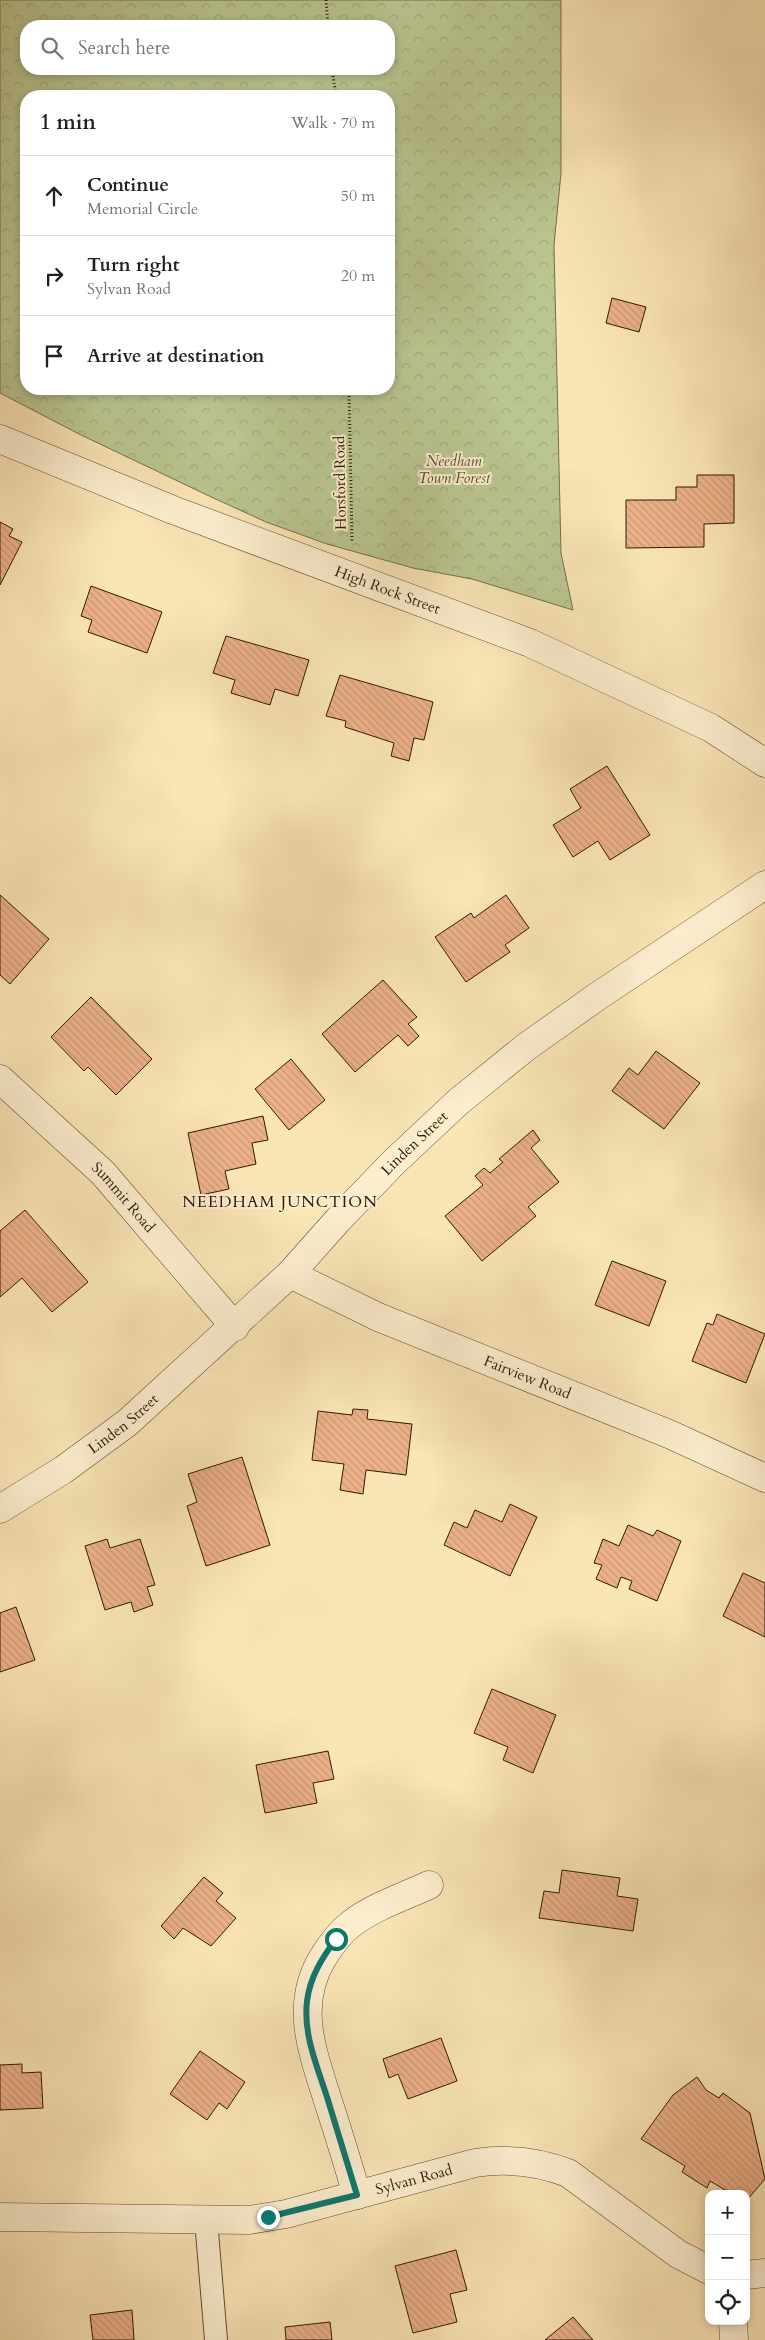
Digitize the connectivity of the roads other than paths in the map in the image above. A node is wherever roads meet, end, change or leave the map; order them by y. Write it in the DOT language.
graph roads {
  1 [pos="0,439"];
  2 [pos="765,763"];
  3 [pos="765,884"];
  4 [pos="0,1079"];
  5 [pos="290,1274"];
  6 [pos="235,1327"];
  7 [pos="765,1478"];
  8 [pos="0,1509"];
  9 [pos="428,1885"];
  10 [pos="357,2195"];
  11 [pos="0,2217"];
  12 [pos="206,2220"];
  13 [pos="705,2268"];
  14 [pos="765,2273"];
  15 [pos="750,2275"];
  16 [pos="733,2325"];
  17 [pos="216,2340"];
  18 [pos="734,2340"];
  1 -- 2 [label="street, High Rock Street"];
  3 -- 5 [label="street, Linden Street"];
  4 -- 6 [label="street, Summit Road"];
  5 -- 6 [label="street, Linden Street"];
  5 -- 7 [label="street, Fairview Road"];
  6 -- 8 [label="street, Linden Street"];
  9 -- 10 [label="street"];
  10 -- 12 [label="street, Sylvan Road"];
  10 -- 13 [label="street, Sylvan Road"];
  11 -- 12 [label="street, Sylvan Road"];
  12 -- 17 [label="lane"];
  14 -- 15 [label="street"];
  16 -- 18 [label="street"];
}
